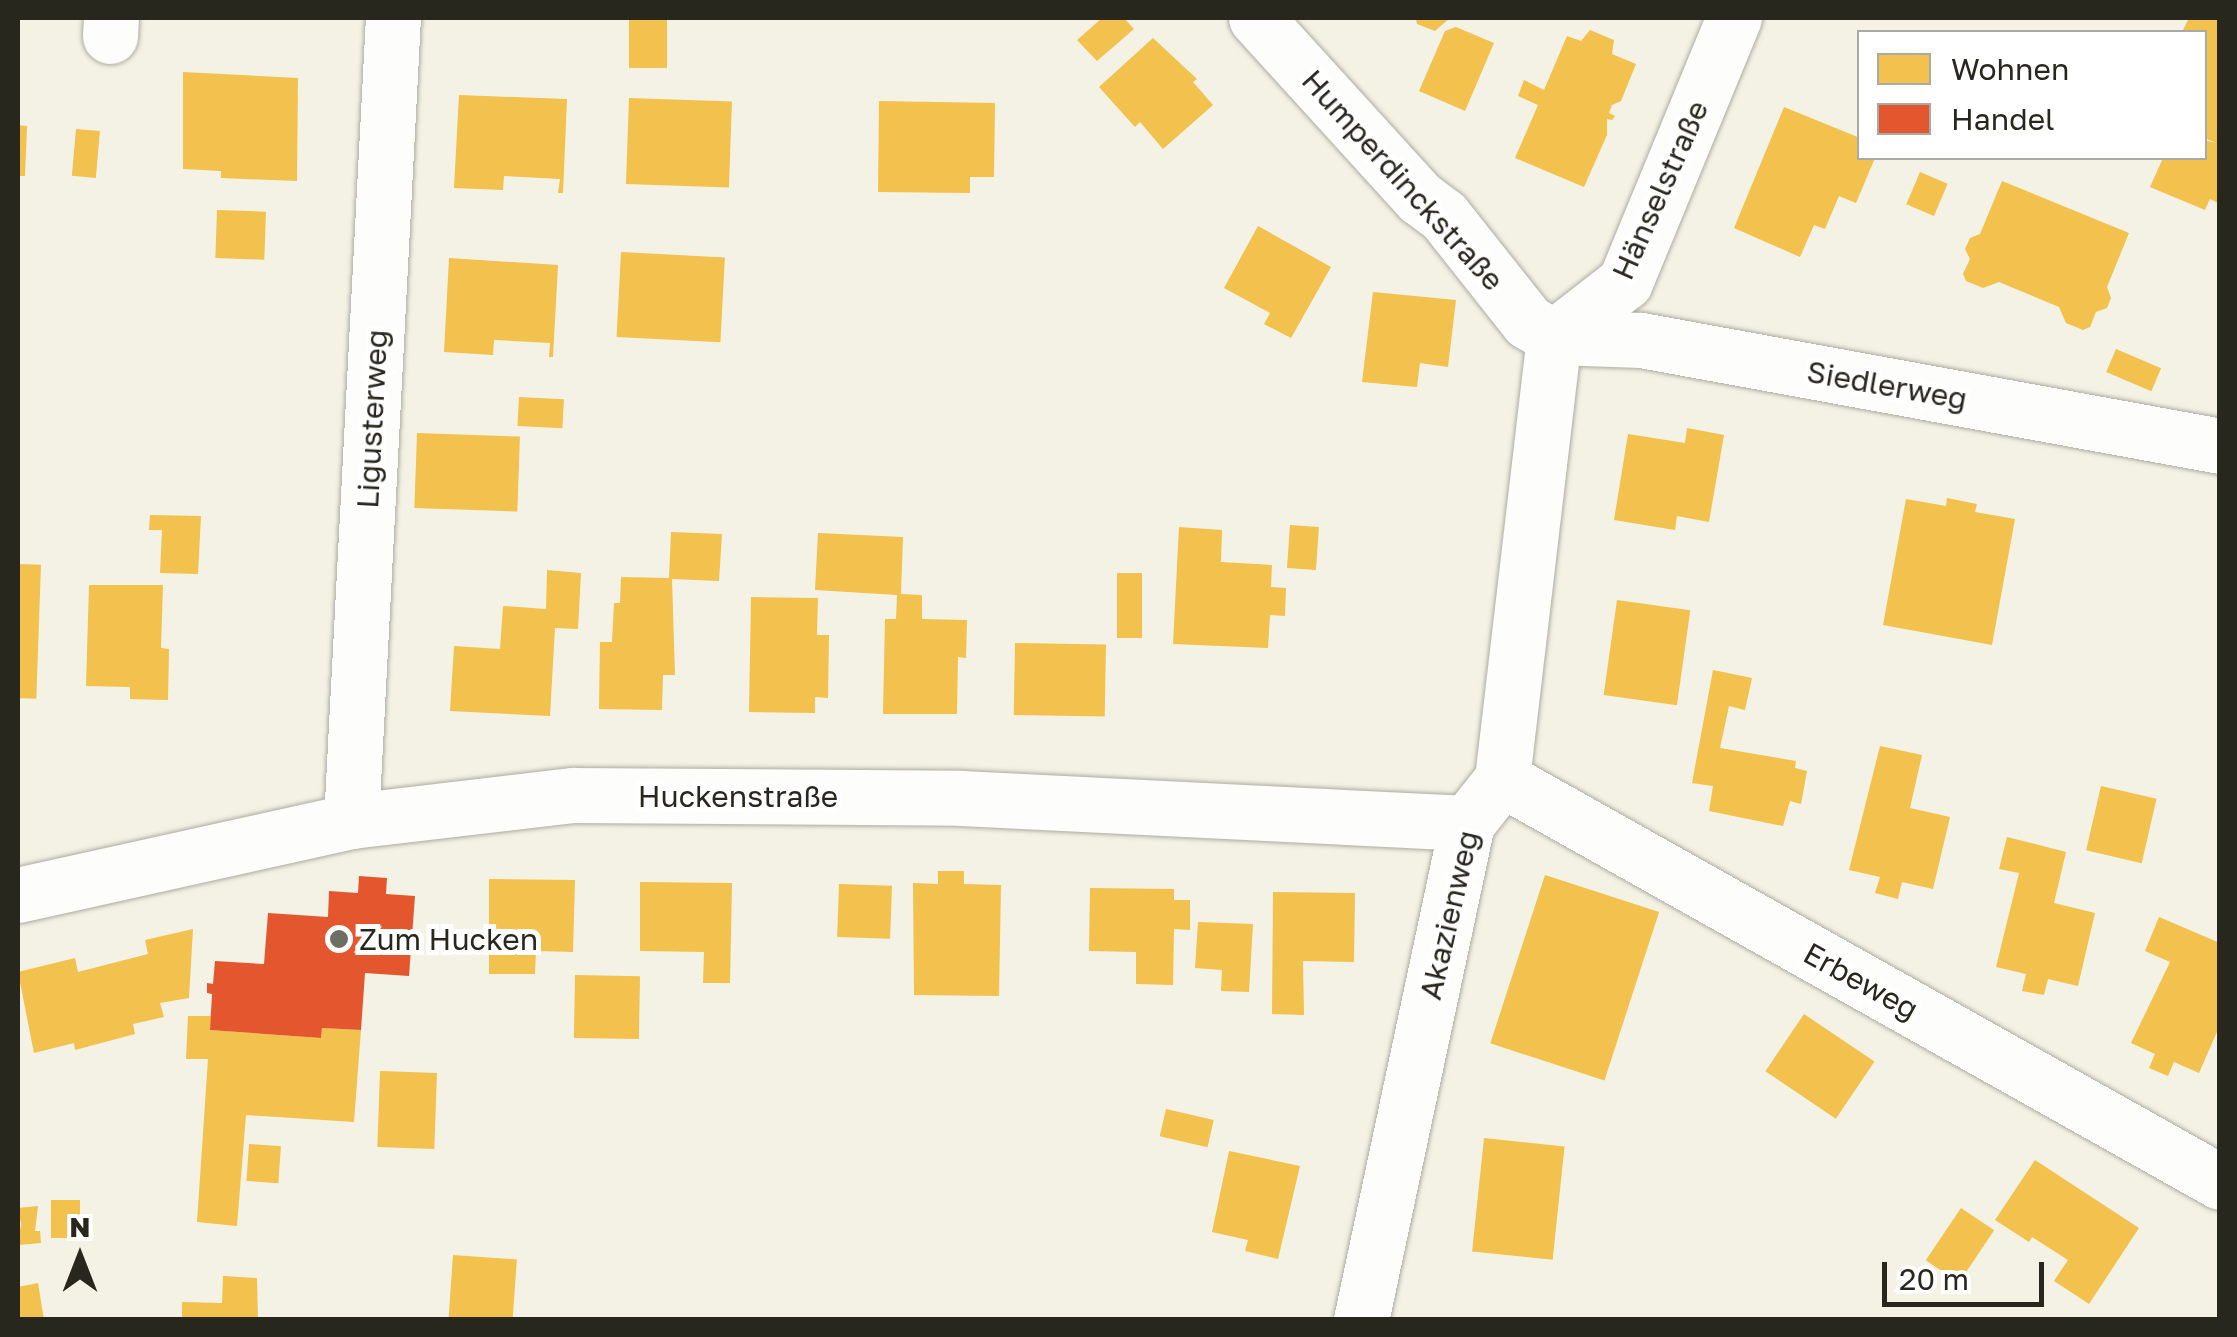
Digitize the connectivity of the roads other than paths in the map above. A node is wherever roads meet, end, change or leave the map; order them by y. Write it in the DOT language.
graph roads {
  1 [pos="393,18"];
  2 [pos="1256,18"];
  3 [pos="1734,18"];
  4 [pos="1554,336"];
  5 [pos="2220,446"];
  6 [pos="1502,779"];
  7 [pos="350,821"];
  8 [pos="1468,822"];
  9 [pos="18,895"];
  10 [pos="2220,1182"];
  11 [pos="1361,1320"];
  1 -- 7 [label="street, Ligusterweg"];
  2 -- 4 [label="street, Humperdinckstraße"];
  3 -- 4 [label="street, Hänselstraße"];
  4 -- 5 [label="street, Siedlerweg"];
  4 -- 6 [label="street"];
  6 -- 8 [label="street, Akazienweg"];
  6 -- 10 [label="street, Erbeweg"];
  7 -- 8 [label="street, Huckenstraße"];
  7 -- 9 [label="street, Huckenstraße"];
  8 -- 11 [label="street, Akazienweg"];
}
